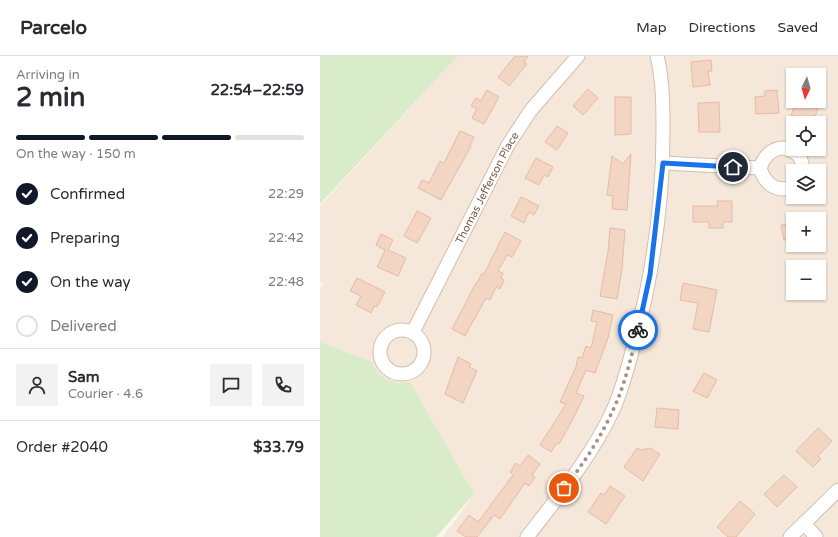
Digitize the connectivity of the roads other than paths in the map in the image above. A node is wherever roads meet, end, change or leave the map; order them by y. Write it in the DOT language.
graph roads {
  1 [pos="578,56"];
  2 [pos="657,56"];
  3 [pos="663,163"];
  4 [pos="802,164"];
  5 [pos="760,168"];
  6 [pos="786,190"];
  7 [pos="413,332"];
  8 [pos="838,490"];
  9 [pos="804,523"];
  10 [pos="527,537"];
  11 [pos="790,537"];
  12 [pos="816,537"];
  1 -- 7 [label="street, Thomas Jefferson Place"];
  2 -- 3 [label="street"];
  3 -- 5 [label="street"];
  3 -- 10 [label="street"];
  4 -- 5 [label="street"];
  5 -- 6 [label="street"];
  8 -- 9 [label="street"];
  9 -- 11 [label="street"];
  9 -- 12 [label="street"];
}
